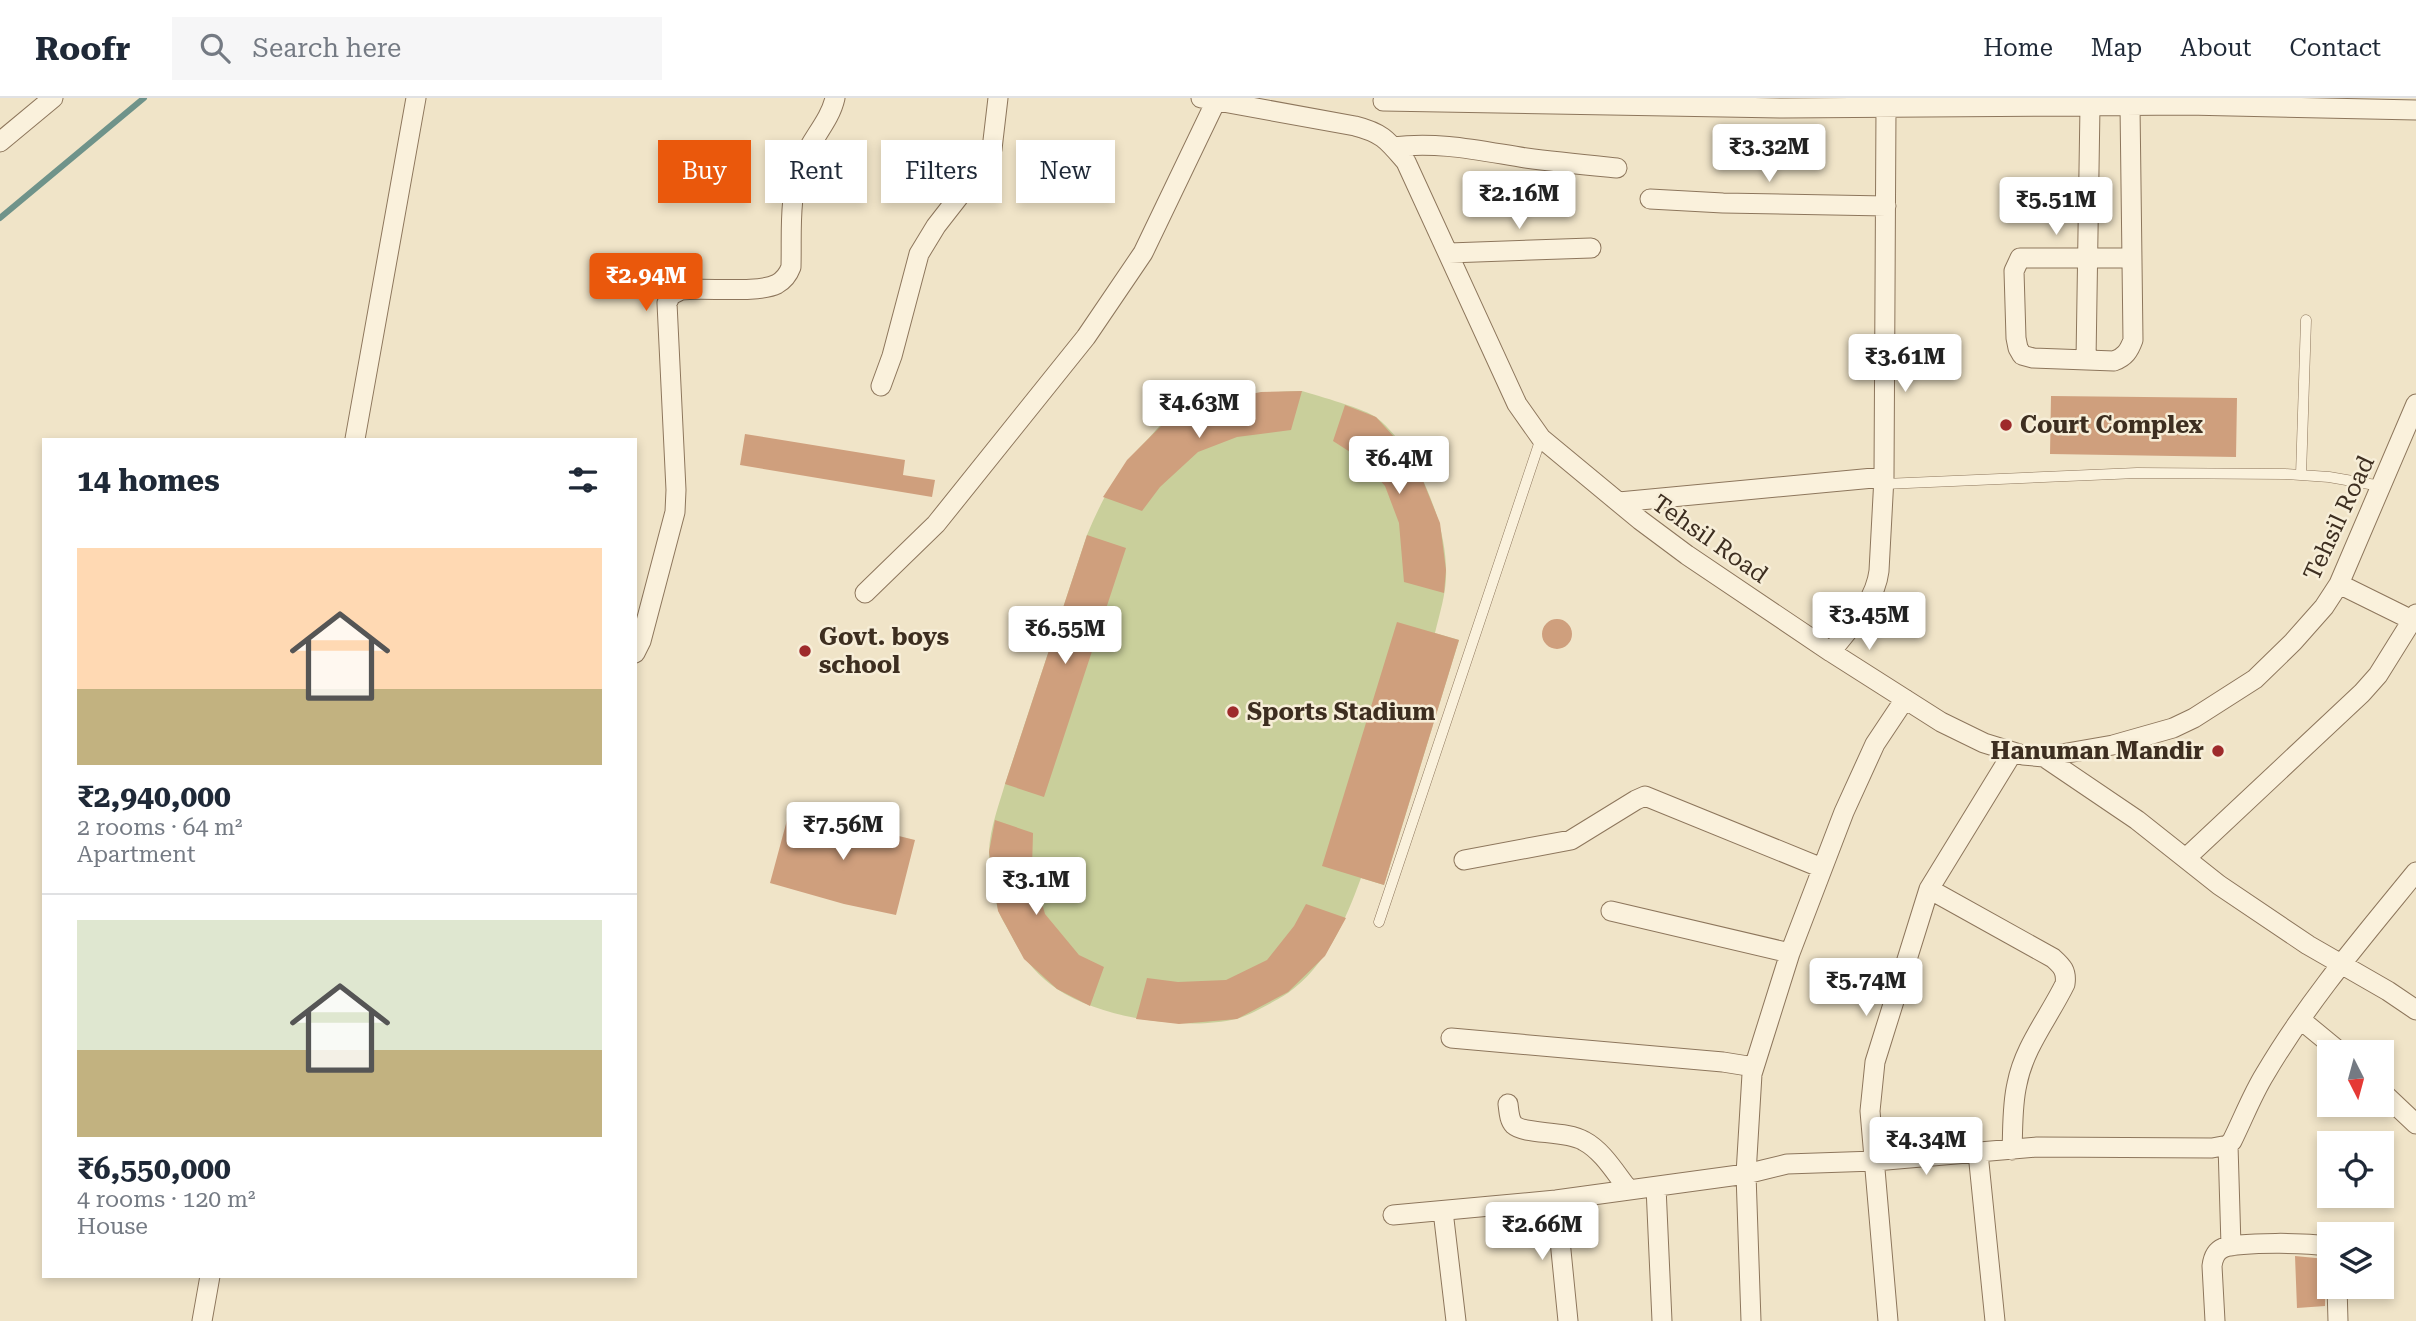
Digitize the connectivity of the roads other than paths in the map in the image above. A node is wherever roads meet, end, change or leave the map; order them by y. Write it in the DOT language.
graph roads {
  1 [pos="53,98"];
  2 [pos="416,98"];
  3 [pos="835,98"];
  4 [pos="998,98"];
  5 [pos="1209,99"];
  6 [pos="1382,99"];
  7 [pos="1525,101"];
  8 [pos="1673,102"];
  9 [pos="2039,102"];
  10 [pos="2187,102"];
  11 [pos="2090,106"];
  12 [pos="2130,106"];
  13 [pos="1886,108"];
  14 [pos="2416,110"];
  15 [pos="0,142"];
  16 [pos="1390,143"];
  17 [pos="1617,168"];
  18 [pos="1650,199"];
  19 [pos="1886,206"];
  20 [pos="1591,248"];
  21 [pos="1448,253"];
  22 [pos="2087,257"];
  23 [pos="2132,258"];
  24 [pos="2306,320"];
  25 [pos="2086,360"];
  26 [pos="881,386"];
  27 [pos="2416,404"];
  28 [pos="355,438"];
  29 [pos="1541,438"];
  30 [pos="2301,475"];
  31 [pos="1884,480"];
  32 [pos="2382,486"];
  33 [pos="1619,502"];
  34 [pos="2339,584"];
  35 [pos="865,593"];
  36 [pos="644,595"];
  37 [pos="2415,619"];
  38 [pos="637,649"];
  39 [pos="1831,652"];
  40 [pos="1905,699"];
  41 [pos="2013,752"];
  42 [pos="2044,757"];
  43 [pos="2186,858"];
  44 [pos="1464,860"];
  45 [pos="1822,868"];
  46 [pos="2416,872"];
  47 [pos="1928,889"];
  48 [pos="1611,911"];
  49 [pos="1379,922"];
  50 [pos="1790,953"];
  51 [pos="2340,964"];
  52 [pos="2416,1010"];
  53 [pos="2301,1020"];
  54 [pos="1451,1038"];
  55 [pos="2325,1040"];
  56 [pos="1754,1067"];
  57 [pos="2394,1103"];
  58 [pos="1508,1104"];
  59 [pos="2416,1124"];
  60 [pos="2228,1145"];
  61 [pos="2012,1150"];
  62 [pos="1978,1153"];
  63 [pos="1875,1161"];
  64 [pos="1746,1174"];
  65 [pos="1656,1186"];
  66 [pos="1629,1190"];
  67 [pos="1556,1200"];
  68 [pos="1443,1211"];
  69 [pos="1393,1214"];
  70 [pos="2317,1245"];
  71 [pos="2231,1246"];
  72 [pos="210,1278"];
  73 [pos="2337,1299"];
  74 [pos="202,1321"];
  75 [pos="1456,1321"];
  76 [pos="1568,1321"];
  77 [pos="1662,1321"];
  78 [pos="1751,1321"];
  79 [pos="1888,1321"];
  80 [pos="1995,1321"];
  81 [pos="2214,1321"];
  82 [pos="2338,1321"];
  1 -- 15 [label="street"];
  2 -- 28 [label="street"];
  3 -- 36 [label="street"];
  4 -- 26 [label="street"];
  5 -- 16 [label="street"];
  5 -- 35 [label="street"];
  6 -- 7 [label="street"];
  6 -- 16 [label="street"];
  7 -- 8 [label="street"];
  8 -- 13 [label="street"];
  9 -- 11 [label="street"];
  9 -- 13 [label="street"];
  10 -- 12 [label="street"];
  10 -- 14 [label="street"];
  11 -- 12 [label="street"];
  11 -- 22 [label="street"];
  12 -- 23 [label="street"];
  13 -- 19 [label="street"];
  16 -- 17 [label="street"];
  16 -- 21 [label="street, Tehsil Road"];
  18 -- 19 [label="street"];
  19 -- 31 [label="street"];
  20 -- 21 [label="street"];
  21 -- 29 [label="street, Tehsil Road"];
  22 -- 23 [label="street"];
  22 -- 25 [label="street"];
  22 -- 25 [label="street"];
  23 -- 25 [label="street"];
  24 -- 30 [label="lane"];
  27 -- 32 [label="street, Tehsil Road"];
  29 -- 33 [label="street, Tehsil Road"];
  29 -- 49 [label="lane"];
  30 -- 31 [label="lane"];
  30 -- 32 [label="lane"];
  31 -- 33 [label="street"];
  31 -- 39 [label="street"];
  32 -- 34 [label="street, Tehsil Road"];
  33 -- 39 [label="street, Tehsil Road"];
  34 -- 37 [label="street"];
  34 -- 42 [label="street, Tehsil Road"];
  36 -- 38 [label="street"];
  37 -- 43 [label="street"];
  39 -- 40 [label="street, Tehsil Road"];
  40 -- 41 [label="street, Tehsil Road"];
  40 -- 45 [label="street"];
  41 -- 42 [label="street, Tehsil Road"];
  41 -- 47 [label="street"];
  42 -- 43 [label="street"];
  43 -- 51 [label="street"];
  44 -- 45 [label="street"];
  45 -- 50 [label="street"];
  46 -- 51 [label="street"];
  47 -- 61 [label="street"];
  47 -- 63 [label="street"];
  48 -- 50 [label="street"];
  50 -- 56 [label="street"];
  51 -- 52 [label="street"];
  51 -- 53 [label="street"];
  53 -- 55 [label="street"];
  53 -- 60 [label="street"];
  54 -- 56 [label="street"];
  56 -- 64 [label="street"];
  57 -- 59 [label="street"];
  58 -- 66 [label="street"];
  60 -- 61 [label="street"];
  60 -- 71 [label="street"];
  61 -- 62 [label="street"];
  62 -- 63 [label="street"];
  62 -- 80 [label="street"];
  63 -- 64 [label="street"];
  63 -- 79 [label="street"];
  64 -- 65 [label="street"];
  64 -- 78 [label="street"];
  65 -- 66 [label="street"];
  65 -- 77 [label="street"];
  66 -- 67 [label="street"];
  67 -- 68 [label="street"];
  67 -- 76 [label="street"];
  68 -- 69 [label="street"];
  68 -- 75 [label="street"];
  70 -- 71 [label="street"];
  71 -- 81 [label="street"];
  72 -- 74 [label="street"];
  73 -- 82 [label="street"];
}
